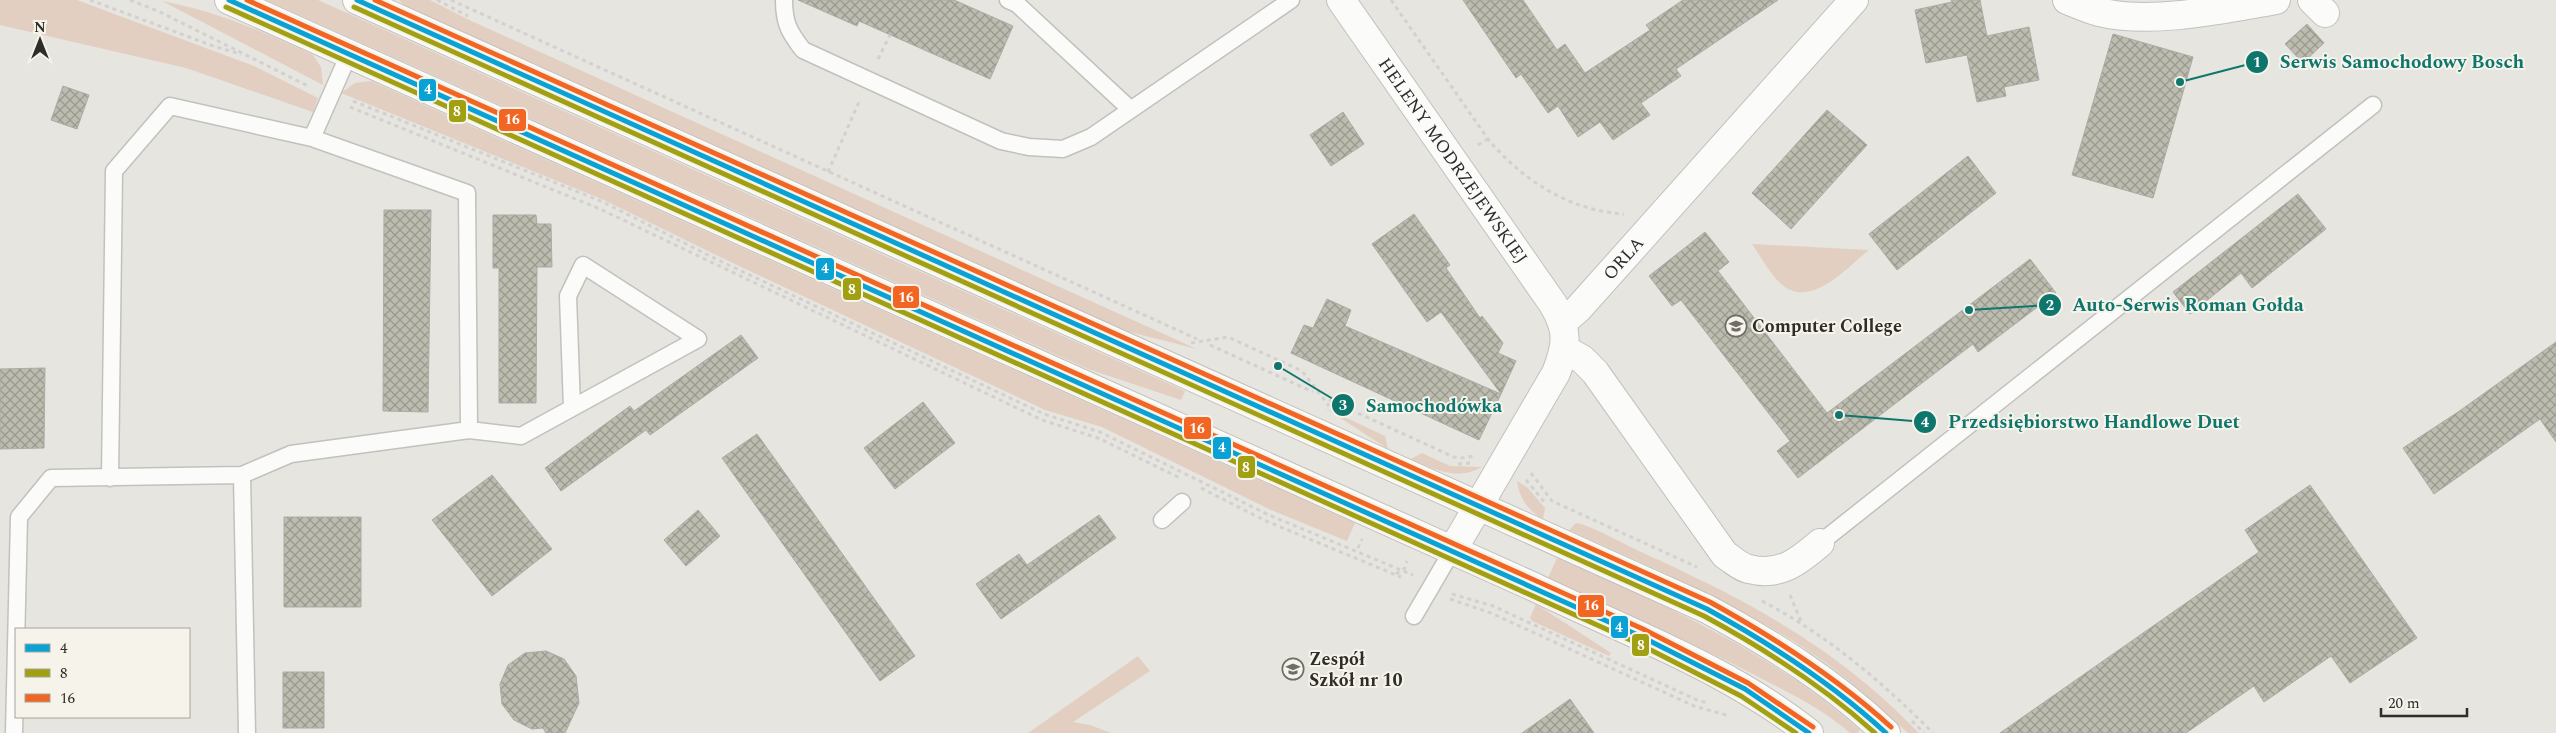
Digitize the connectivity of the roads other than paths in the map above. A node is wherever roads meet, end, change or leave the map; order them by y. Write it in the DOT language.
graph roads {
  1 [pos="229,0"];
  2 [pos="784,0"];
  3 [pos="1008,0"];
  4 [pos="1291,0"];
  5 [pos="1341,0"];
  6 [pos="1854,0"];
  7 [pos="2067,0"];
  8 [pos="2276,0"];
  9 [pos="372,3"];
  10 [pos="349,54"];
  11 [pos="2373,105"];
  12 [pos="1130,109"];
  13 [pos="312,138"];
  14 [pos="1564,335"];
  15 [pos="572,408"];
  16 [pos="468,430"];
  17 [pos="242,475"];
  18 [pos="110,478"];
  19 [pos="1182,502"];
  20 [pos="1478,506"];
  21 [pos="1162,520"];
  22 [pos="1820,544"];
  23 [pos="1452,551"];
  24 [pos="1414,616"];
  25 [pos="16,628"];
  26 [pos="15,690"];
  27 [pos="14,733"];
  28 [pos="247,733"];
  29 [pos="1809,733"];
  30 [pos="1886,733"];
  1 -- 10 [label="street"];
  2 -- 12 [label="lane"];
  3 -- 12 [label="lane"];
  4 -- 12 [label="lane"];
  5 -- 14 [label="street, HELENY MODRZEJEWSKIEJ"];
  6 -- 14 [label="street, ORLA"];
  7 -- 8 [label="street"];
  9 -- 20 [label="street"];
  10 -- 13 [label="lane"];
  10 -- 23 [label="street"];
  11 -- 22 [label="lane"];
  13 -- 16 [label="lane"];
  13 -- 18 [label="lane"];
  14 -- 20 [label="street, ORLA"];
  14 -- 22 [label="street, HELENY MODRZEJEWSKIEJ"];
  15 -- 15 [label="lane"];
  15 -- 16 [label="lane"];
  16 -- 17 [label="lane"];
  17 -- 18 [label="lane"];
  17 -- 28 [label="lane"];
  18 -- 25 [label="lane"];
  19 -- 21 [label="lane"];
  20 -- 23 [label="street, ORLA"];
  20 -- 30 [label="street"];
  23 -- 24 [label="lane"];
  23 -- 29 [label="street"];
  26 -- 27 [label="lane"];
}
